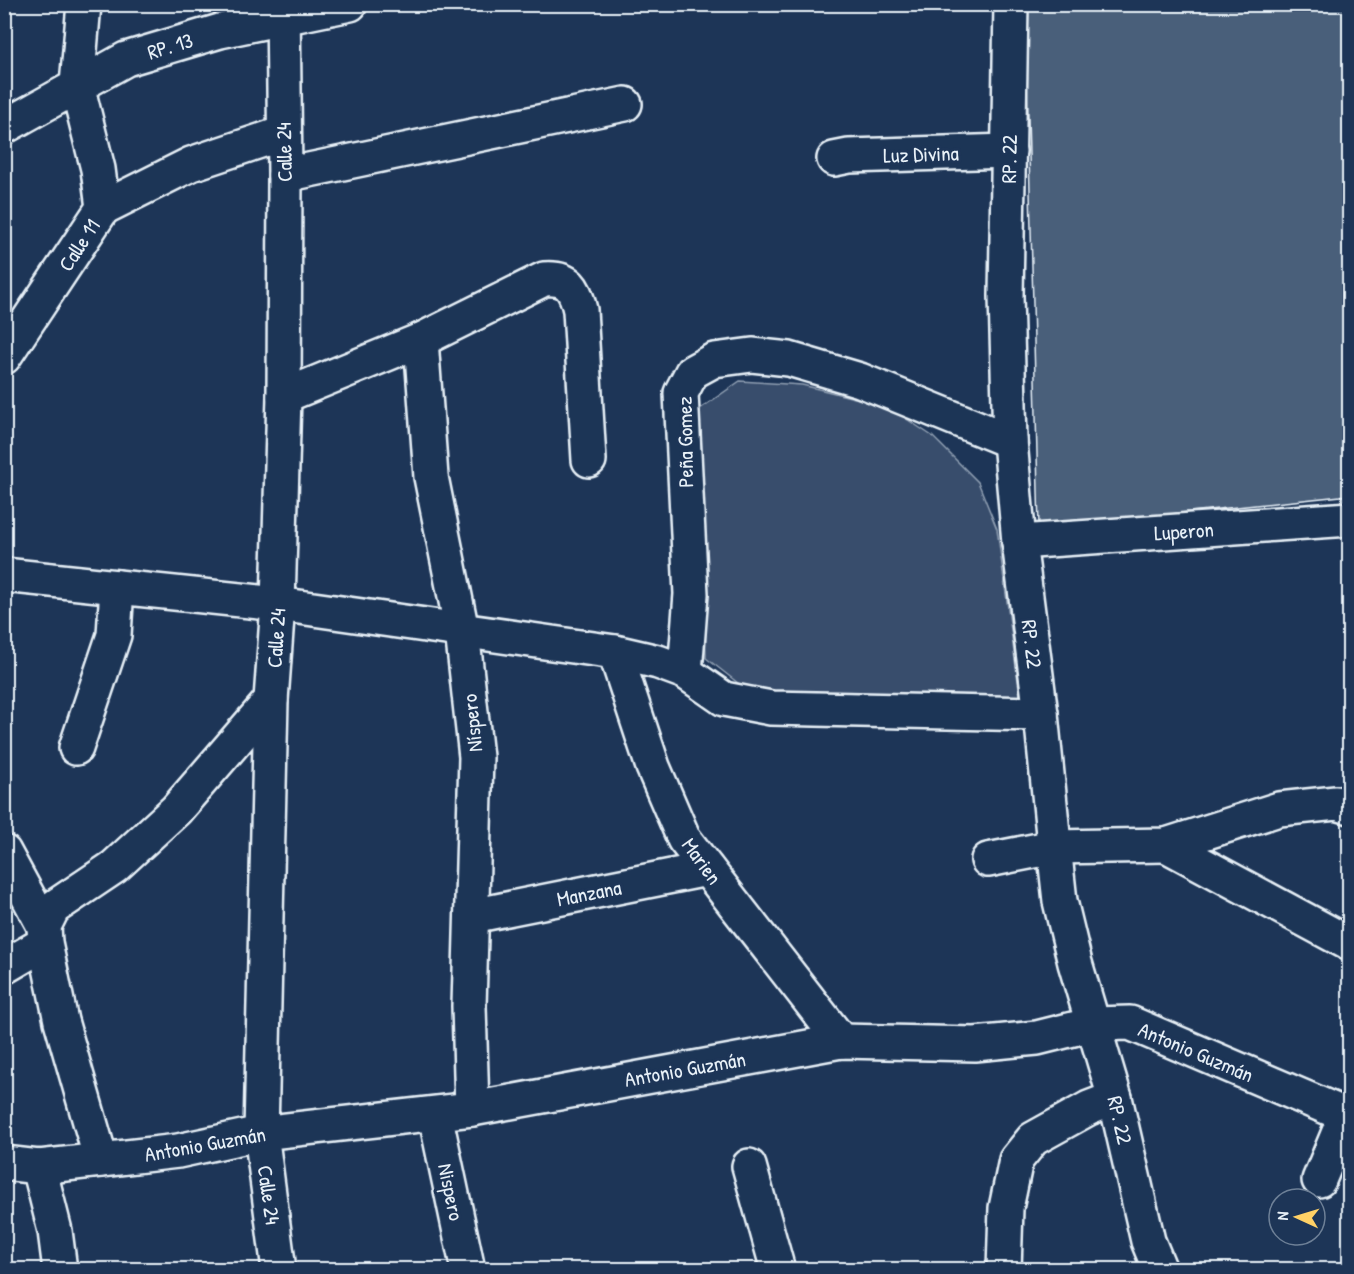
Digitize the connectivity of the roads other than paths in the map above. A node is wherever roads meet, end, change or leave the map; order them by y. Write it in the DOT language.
graph roads {
  1 [pos="84,4"];
  2 [pos="350,4"];
  3 [pos="1011,4"];
  4 [pos="282,12"];
  5 [pos="77,85"];
  6 [pos="625,104"];
  7 [pos="4,127"];
  8 [pos="284,133"];
  9 [pos="1009,151"];
  10 [pos="834,159"];
  11 [pos="285,175"];
  12 [pos="103,208"];
  13 [pos="421,339"];
  14 [pos="4,357"];
  15 [pos="284,396"];
  16 [pos="1010,441"];
  17 [pos="589,460"];
  18 [pos="1350,519"];
  19 [pos="1018,542"];
  20 [pos="4,575"];
  21 [pos="117,587"];
  22 [pos="278,604"];
  23 [pos="462,631"];
  24 [pos="615,652"];
  25 [pos="685,672"];
  26 [pos="271,700"];
  27 [pos="1041,714"];
  28 [pos="76,747"];
  29 [pos="1350,807"];
  30 [pos="1166,845"];
  31 [pos="1054,847"];
  32 [pos="4,852"];
  33 [pos="988,860"];
  34 [pos="707,869"];
  35 [pos="472,916"];
  36 [pos="44,934"];
  37 [pos="1350,944"];
  38 [pos="4,967"];
  39 [pos="1093,1024"];
  40 [pos="841,1041"];
  41 [pos="1116,1098"];
  42 [pos="472,1109"];
  43 [pos="435,1114"];
  44 [pos="1348,1116"];
  45 [pos="261,1133"];
  46 [pos="101,1161"];
  47 [pos="4,1163"];
  48 [pos="749,1166"];
  49 [pos="39,1167"];
  50 [pos="1319,1180"];
  51 [pos="60,1269"];
  52 [pos="279,1269"];
  53 [pos="468,1269"];
  54 [pos="778,1269"];
  55 [pos="1004,1269"];
  56 [pos="1160,1269"];
  1 -- 5 [label="street, Calle 11"];
  2 -- 4 [label="street, RP. 13"];
  3 -- 9 [label="street, RP. 22"];
  4 -- 5 [label="street, RP. 13"];
  4 -- 8 [label="street, Calle 24"];
  5 -- 7 [label="street, RP. 13"];
  5 -- 12 [label="street, Calle 11"];
  6 -- 11 [label="street"];
  8 -- 11 [label="street, Calle 24"];
  8 -- 12 [label="street"];
  9 -- 10 [label="street, Luz Divina"];
  9 -- 16 [label="street, RP. 22"];
  11 -- 15 [label="street, Calle 24"];
  12 -- 14 [label="street, Calle 11"];
  13 -- 15 [label="street"];
  13 -- 17 [label="street"];
  13 -- 23 [label="street, Níspero"];
  15 -- 22 [label="street, Calle 24"];
  16 -- 19 [label="street, RP. 22"];
  16 -- 25 [label="street, Peña Gomez"];
  18 -- 19 [label="street, Luperon"];
  19 -- 27 [label="street, RP. 22"];
  20 -- 21 [label="street"];
  21 -- 22 [label="street"];
  21 -- 28 [label="street"];
  22 -- 23 [label="street"];
  22 -- 26 [label="street, Calle 24"];
  23 -- 24 [label="street"];
  23 -- 35 [label="street, Níspero"];
  24 -- 25 [label="street"];
  24 -- 34 [label="street, Marien"];
  25 -- 27 [label="street"];
  26 -- 36 [label="street"];
  26 -- 45 [label="street, Calle 24"];
  27 -- 31 [label="street, RP. 22"];
  29 -- 30 [label="street"];
  30 -- 31 [label="street"];
  30 -- 37 [label="street"];
  31 -- 33 [label="street"];
  31 -- 39 [label="street, RP. 22"];
  32 -- 36 [label="street"];
  34 -- 35 [label="street, Manzana"];
  34 -- 40 [label="street, Marien"];
  35 -- 42 [label="street, Níspero"];
  36 -- 38 [label="street"];
  36 -- 46 [label="street"];
  39 -- 40 [label="street, Antonio Guzmán"];
  39 -- 41 [label="street, RP. 22"];
  39 -- 44 [label="street, Antonio Guzmán"];
  40 -- 42 [label="street, Antonio Guzmán"];
  41 -- 55 [label="street"];
  41 -- 56 [label="street, RP. 22"];
  42 -- 43 [label="street, Antonio Guzmán"];
  43 -- 45 [label="street, Antonio Guzmán"];
  43 -- 53 [label="street, Nispero"];
  44 -- 50 [label="street"];
  45 -- 46 [label="street, Antonio Guzmán"];
  45 -- 52 [label="street, Calle 24"];
  46 -- 49 [label="street, Antonio Guzmán"];
  47 -- 49 [label="street, Antonio Guzmán"];
  48 -- 54 [label="street"];
  49 -- 51 [label="street"];
}
